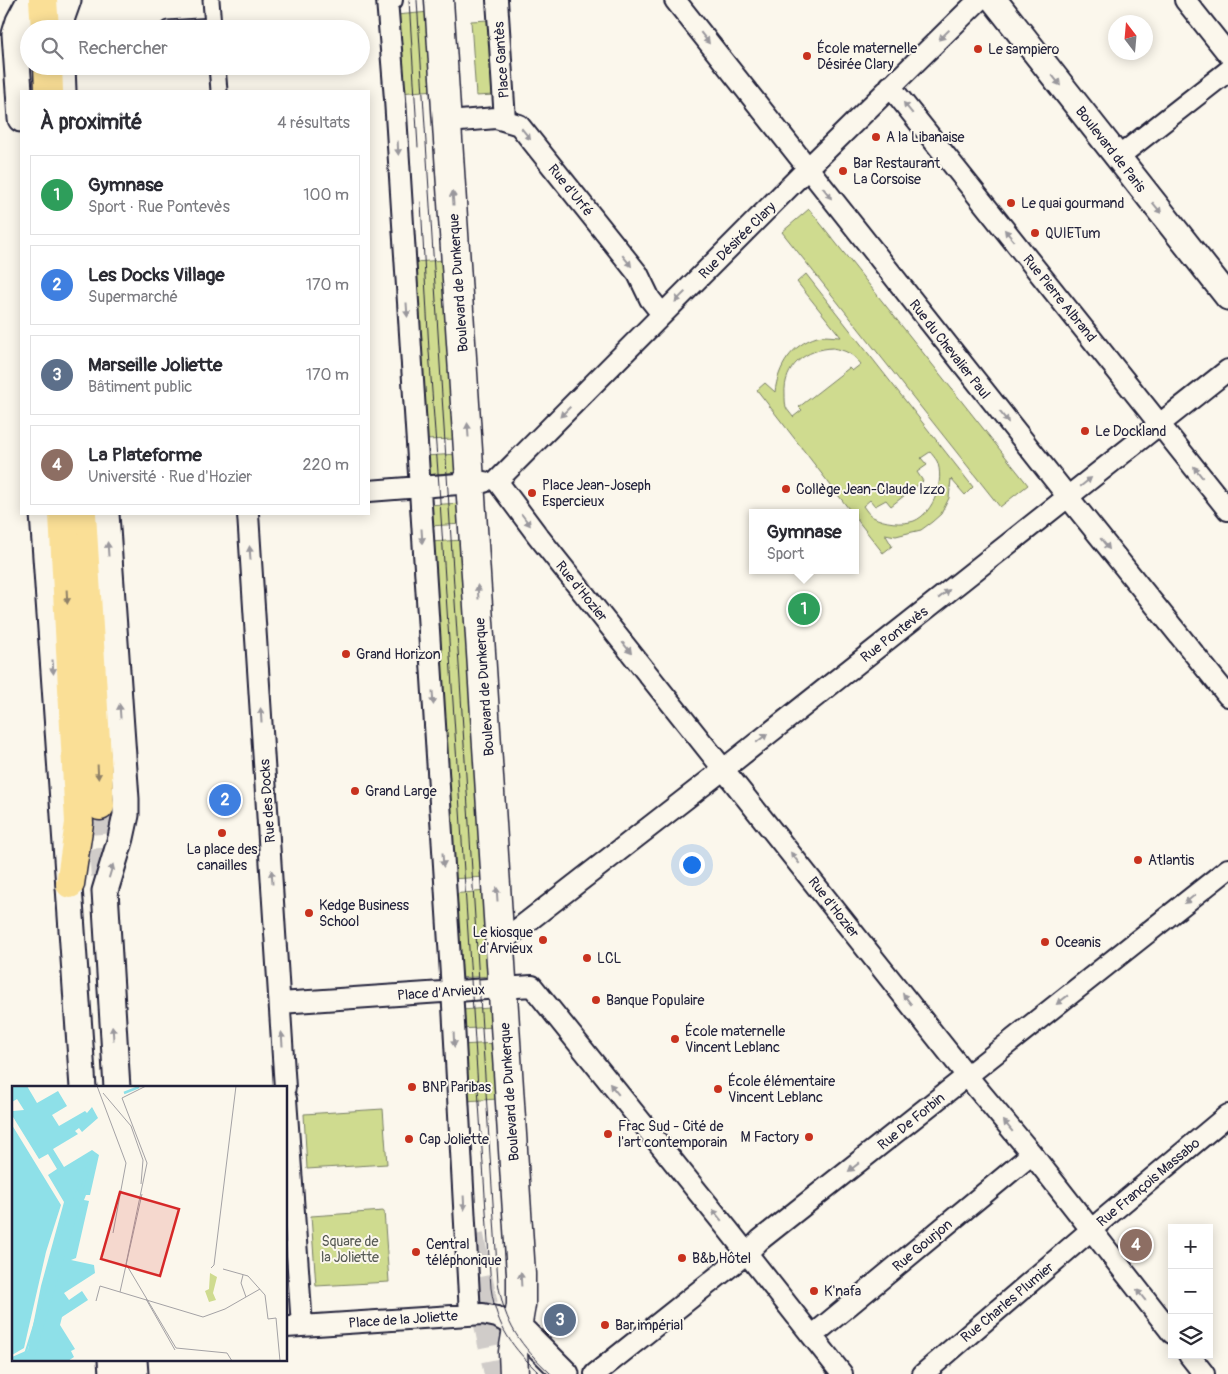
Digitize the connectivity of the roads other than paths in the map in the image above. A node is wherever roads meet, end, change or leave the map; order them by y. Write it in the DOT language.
graph roads {
  1 [pos="30,0"];
  2 [pos="43,0"];
  3 [pos="68,0"];
  4 [pos="211,0"];
  5 [pos="392,0"];
  6 [pos="439,0"];
  7 [pos="497,0"];
  8 [pos="675,0"];
  9 [pos="979,0"];
  10 [pos="994,0"];
  11 [pos="1185,0"];
  12 [pos="44,20"];
  13 [pos="62,20"];
  14 [pos="213,20"];
  15 [pos="1228,54"];
  16 [pos="1228,71"];
  17 [pos="49,75"];
  18 [pos="62,75"];
  19 [pos="218,75"];
  20 [pos="890,86"];
  21 [pos="50,90"];
  22 [pos="63,90"];
  23 [pos="219,90"];
  24 [pos="20,102"];
  25 [pos="505,120"];
  26 [pos="448,122"];
  27 [pos="1117,158"];
  28 [pos="808,168"];
  29 [pos="1228,297"];
  30 [pos="662,314"];
  31 [pos="1228,370"];
  32 [pos="1160,424"];
  33 [pos="484,482"];
  34 [pos="419,487"];
  35 [pos="370,491"];
  36 [pos="1068,497"];
  37 [pos="1228,510"];
  38 [pos="43,515"];
  39 [pos="64,515"];
  40 [pos="82,515"];
  41 [pos="106,515"];
  42 [pos="248,515"];
  43 [pos="1228,696"];
  44 [pos="724,769"];
  45 [pos="100,806"];
  46 [pos="1228,869"];
  47 [pos="70,884"];
  48 [pos="500,943"];
  49 [pos="503,988"];
  50 [pos="452,992"];
  51 [pos="280,1003"];
  52 [pos="968,1076"];
  53 [pos="84,1086"];
  54 [pos="117,1086"];
  55 [pos="286,1086"];
  56 [pos="1228,1114"];
  57 [pos="1032,1154"];
  58 [pos="288,1156"];
  59 [pos="1091,1231"];
  60 [pos="747,1253"];
  61 [pos="470,1314"];
  62 [pos="294,1327"];
  63 [pos="517,1328"];
  64 [pos="1168,1328"];
  65 [pos="812,1336"];
  66 [pos="1192,1359"];
  67 [pos="514,1374"];
  68 [pos="566,1374"];
  69 [pos="595,1374"];
  70 [pos="842,1374"];
  71 [pos="923,1374"];
  72 [pos="1204,1374"];
  1 -- 24 [label="street"];
  2 -- 12 [label="highway"];
  3 -- 13 [label="street"];
  4 -- 14 [label="street"];
  5 -- 34 [label="street, one-way"];
  6 -- 26 [label="main road, Boulevard de Dunkerque"];
  7 -- 25 [label="street, Place Gantès"];
  8 -- 28 [label="street, Rue du Chevalier Paul, one-way"];
  9 -- 20 [label="street, Rue Désirée Clary, one-way"];
  10 -- 27 [label="street, Boulevard de Paris, one-way"];
  11 -- 15 [label="street"];
  16 -- 27 [label="street"];
  17 -- 21 [label="highway"];
  18 -- 22 [label="street"];
  19 -- 23 [label="street"];
  20 -- 28 [label="street, Rue Désirée Clary"];
  32 -- 20 [label="street, Rue Pierre Albrand, one-way"];
  25 -- 26 [label="street"];
  25 -- 30 [label="street, Rue d'Urfé, one-way"];
  33 -- 26 [label="main road, Boulevard de Dunkerque, one-way"];
  27 -- 29 [label="street, Boulevard de Paris, one-way"];
  28 -- 30 [label="street, Rue Désirée Clary, one-way"];
  28 -- 36 [label="street, Rue du Chevalier Paul, one-way"];
  30 -- 33 [label="street, Rue Désirée Clary, one-way"];
  31 -- 32 [label="street, Rue Pontevès"];
  36 -- 32 [label="street, Rue Pontevès, one-way"];
  37 -- 32 [label="street, Rue Pierre Albrand, one-way"];
  33 -- 34 [label="street"];
  33 -- 44 [label="street, Rue d'Hozier, one-way"];
  48 -- 33 [label="main road, Boulevard de Dunkerque, one-way"];
  34 -- 35 [label="street"];
  34 -- 50 [label="street, one-way"];
  36 -- 43 [label="street, Rue du Chevalier Paul, one-way"];
  44 -- 36 [label="street, Rue Pontevès, one-way"];
  38 -- 47 [label="street, one-way"];
  39 -- 47 [label="highway, one-way"];
  40 -- 45 [label="highway, one-way"];
  54 -- 41 [label="street, one-way"];
  51 -- 42 [label="street, Rue des Docks, one-way"];
  44 -- 48 [label="street, Rue Pontevès"];
  52 -- 44 [label="street, Rue d'Hozier, one-way"];
  46 -- 52 [label="street, Rue De Forbin, one-way"];
  47 -- 53 [label="street"];
  48 -- 49 [label="main road, Boulevard de Dunkerque"];
  49 -- 50 [label="street, Place d'Arvieux"];
  60 -- 49 [label="street, Place d'Arvieux, one-way"];
  63 -- 49 [label="main road, Boulevard de Dunkerque, one-way"];
  50 -- 51 [label="street, Place d'Arvieux"];
  50 -- 61 [label="street, one-way"];
  55 -- 51 [label="street, Rue des Docks, one-way"];
  57 -- 52 [label="street, Rue d'Hozier, one-way"];
  52 -- 60 [label="street, Rue De Forbin, one-way"];
  56 -- 59 [label="street, Rue François Massabo"];
  57 -- 59 [label="street, Rue d'Hozier"];
  57 -- 65 [label="street, Rue Gourjon"];
  58 -- 62 [label="street"];
  64 -- 59 [label="street, Rue d'Hozier, one-way"];
  59 -- 71 [label="street, Rue Charles Plumier"];
  60 -- 65 [label="street"];
  60 -- 69 [label="street, Rue De Forbin"];
  61 -- 62 [label="street, Place de la Joliette"];
  61 -- 63 [label="street, Place de la Joliette"];
  63 -- 67 [label="main road, Boulevard de Dunkerque"];
  63 -- 68 [label="street"];
  65 -- 70 [label="street"];
  66 -- 72 [label="street"];
}
